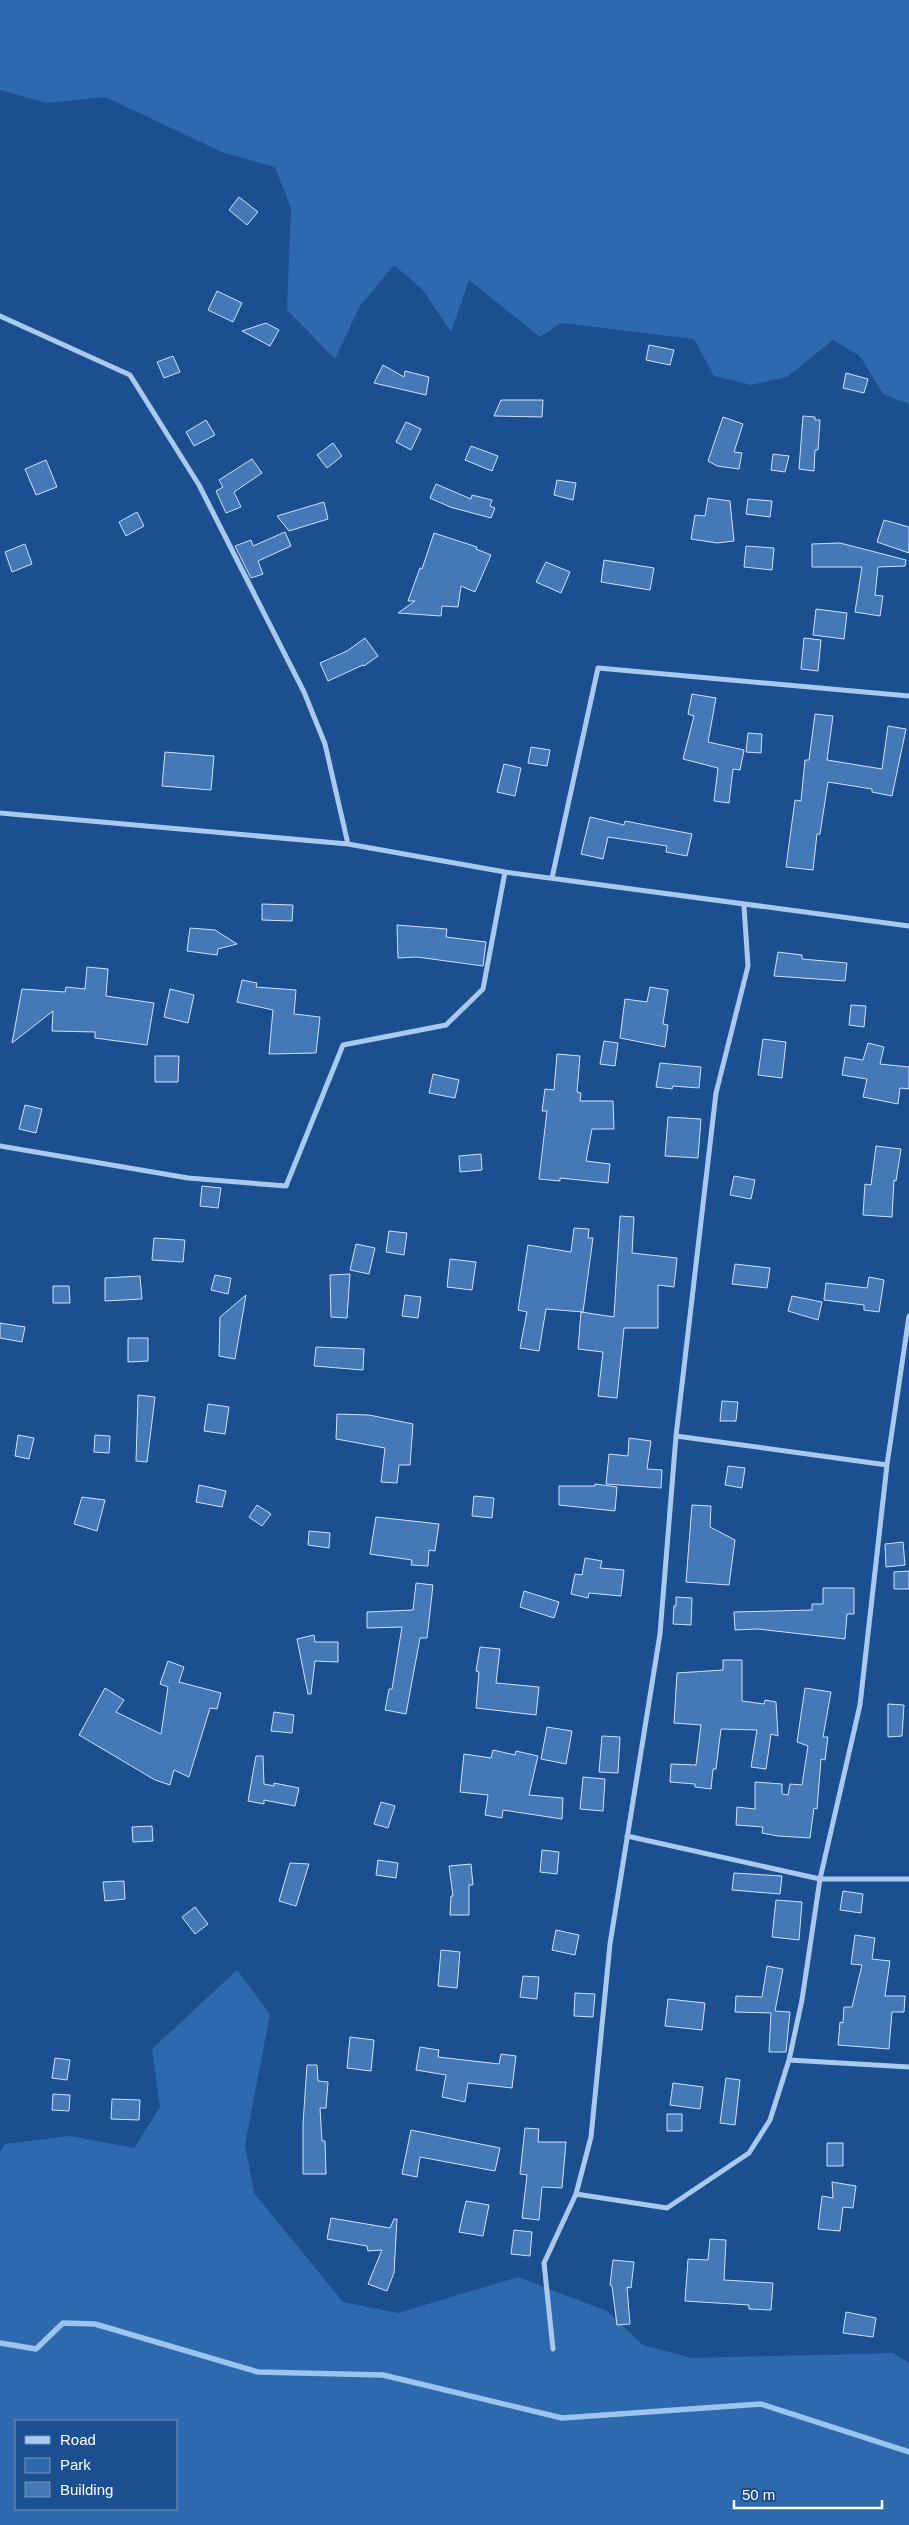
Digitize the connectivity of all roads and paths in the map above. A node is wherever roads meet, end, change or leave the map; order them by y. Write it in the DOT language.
graph roads {
  1 [pos="0,316"];
  2 [pos="909,696"];
  3 [pos="0,813"];
  4 [pos="348,844"];
  5 [pos="505,872"];
  6 [pos="552,878"];
  7 [pos="744,906"];
  8 [pos="909,926"];
  9 [pos="0,1146"];
  10 [pos="909,1316"];
  11 [pos="676,1436"];
  12 [pos="887,1464"];
  13 [pos="626,1836"];
  14 [pos="820,1878"];
  15 [pos="909,1879"];
  16 [pos="789,2060"];
  17 [pos="909,2067"];
  18 [pos="576,2194"];
  19 [pos="553,2349"];
  1 -- 4 [label="street"];
  2 -- 6 [label="street"];
  3 -- 4 [label="street"];
  4 -- 5 [label="street"];
  5 -- 6 [label="street"];
  5 -- 9 [label="street"];
  6 -- 7 [label="street"];
  7 -- 8 [label="street"];
  7 -- 11 [label="street"];
  10 -- 12 [label="street"];
  11 -- 12 [label="street"];
  11 -- 13 [label="street"];
  12 -- 14 [label="street"];
  13 -- 14 [label="street"];
  13 -- 18 [label="street"];
  14 -- 15 [label="street"];
  14 -- 16 [label="street"];
  16 -- 17 [label="street"];
  16 -- 18 [label="street"];
  18 -- 19 [label="street"];
}
